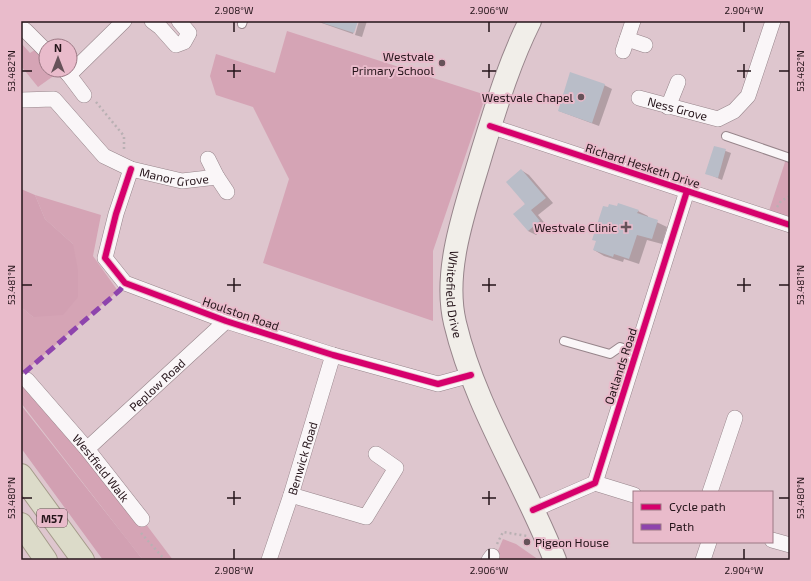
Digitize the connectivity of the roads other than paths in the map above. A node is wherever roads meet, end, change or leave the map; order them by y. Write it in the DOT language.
graph roads {
  1 [pos="124,21"];
  2 [pos="179,21"];
  3 [pos="530,21"];
  4 [pos="633,21"];
  5 [pos="773,21"];
  6 [pos="159,23"];
  7 [pos="26,30"];
  8 [pos="38,43"];
  9 [pos="645,45"];
  10 [pos="78,62"];
  11 [pos="72,78"];
  12 [pos="678,82"];
  13 [pos="84,94"];
  14 [pos="639,98"];
  15 [pos="21,100"];
  16 [pos="668,106"];
  17 [pos="490,126"];
  18 [pos="726,136"];
  19 [pos="790,158"];
  20 [pos="208,160"];
  21 [pos="127,167"];
  22 [pos="217,177"];
  23 [pos="687,191"];
  24 [pos="227,192"];
  25 [pos="790,224"];
  26 [pos="226,321"];
  27 [pos="564,341"];
  28 [pos="636,352"];
  29 [pos="333,355"];
  30 [pos="471,375"];
  31 [pos="27,380"];
  32 [pos="735,418"];
  33 [pos="87,449"];
  34 [pos="376,454"];
  35 [pos="21,475"];
  36 [pos="595,483"];
  37 [pos="710,491"];
  38 [pos="291,495"];
  39 [pos="633,495"];
  40 [pos="533,510"];
  41 [pos="142,519"];
  42 [pos="21,524"];
  43 [pos="773,540"];
  44 [pos="709,543"];
  45 [pos="790,545"];
  46 [pos="46,560"];
  47 [pos="83,560"];
  48 [pos="269,560"];
  49 [pos="555,560"];
  50 [pos="703,560"];
  1 -- 10 [label="street"];
  2 -- 6 [label="street"];
  3 -- 17 [label="main road, Whitefield Drive"];
  4 -- 9 [label="street"];
  5 -- 16 [label="street, Ness Grove"];
  7 -- 8 [label="street"];
  11 -- 13 [label="street"];
  12 -- 16 [label="street"];
  14 -- 16 [label="street, Ness Grove"];
  15 -- 21 [label="street, Manor Grove"];
  17 -- 23 [label="street, Richard Hesketh Drive"];
  17 -- 30 [label="main road, Whitefield Drive"];
  18 -- 19 [label="lane"];
  20 -- 22 [label="street, Manor Grove"];
  21 -- 22 [label="street, Manor Grove"];
  21 -- 26 [label="street, Houlston Road"];
  22 -- 24 [label="street"];
  23 -- 25 [label="street, Richard Hesketh Drive"];
  23 -- 28 [label="street, Oatlands Road"];
  26 -- 29 [label="street, Houlston Road"];
  26 -- 33 [label="street, Peplow Road"];
  27 -- 28 [label="lane"];
  28 -- 36 [label="street, Oatlands Road"];
  29 -- 30 [label="street, Houlston Road"];
  29 -- 38 [label="street, Benwick Road"];
  30 -- 40 [label="main road, Whitefield Drive"];
  31 -- 33 [label="street, Westfield Walk"];
  32 -- 37 [label="street"];
  33 -- 41 [label="street, Westfield Walk"];
  34 -- 38 [label="street"];
  35 -- 47 [label="highway, M57"];
  36 -- 39 [label="street"];
  36 -- 40 [label="street"];
  38 -- 48 [label="street, Benwick Road"];
  40 -- 49 [label="main road, Whitefield Drive"];
  42 -- 46 [label="highway, M57"];
  43 -- 45 [label="street"];
  44 -- 50 [label="street"];
}
